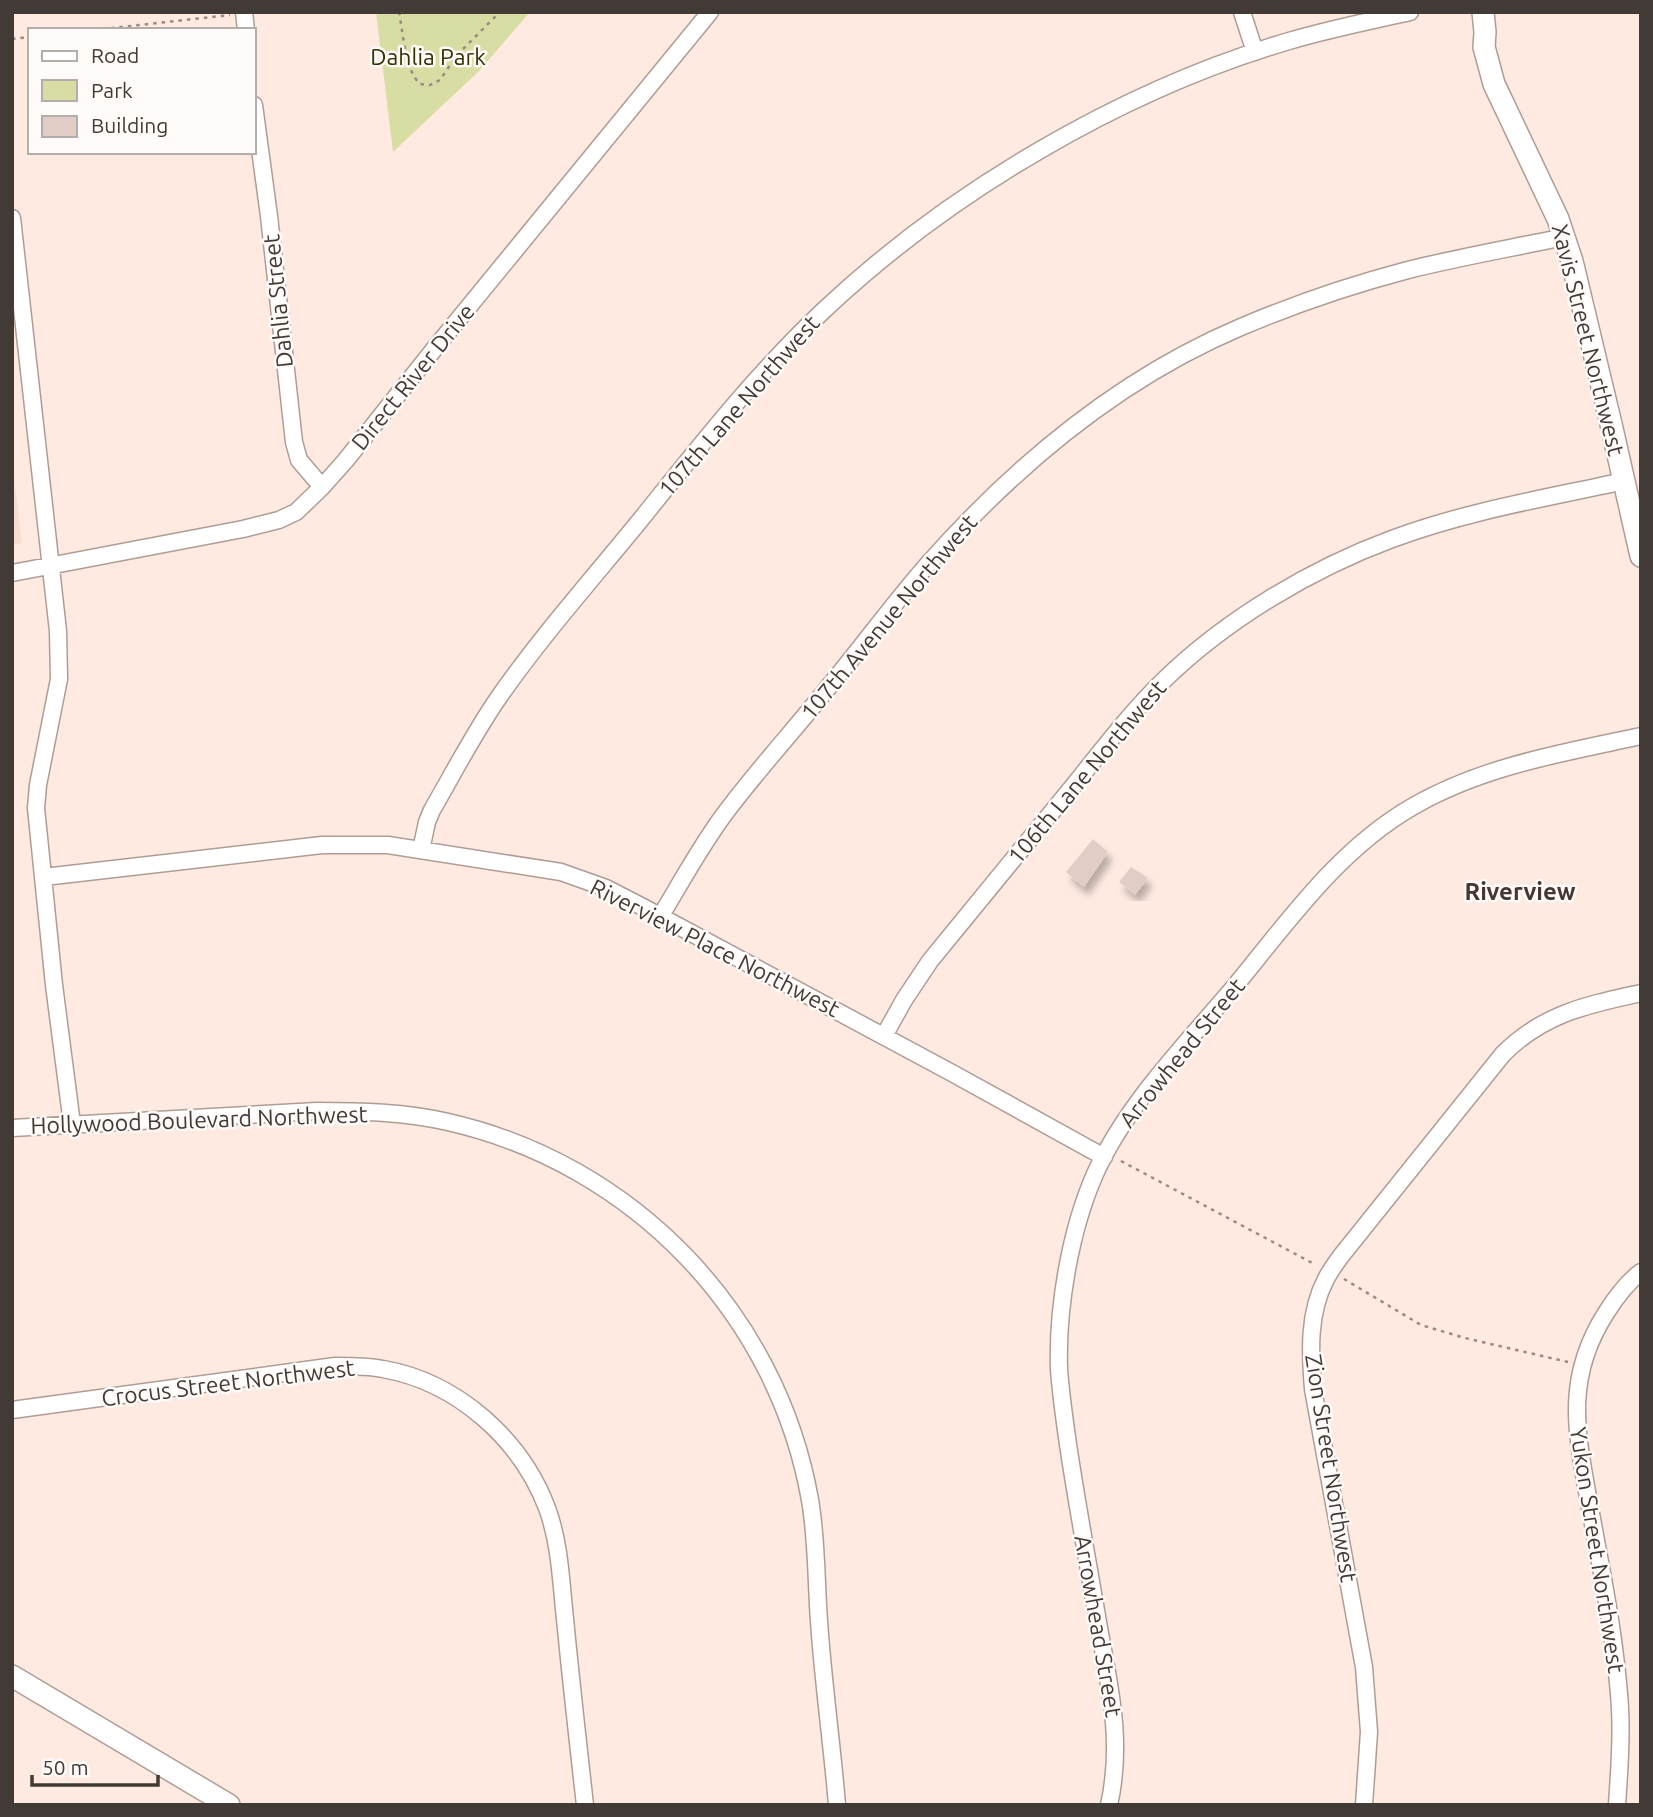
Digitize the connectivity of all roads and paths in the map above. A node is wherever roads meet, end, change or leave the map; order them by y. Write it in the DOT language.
graph roads {
  1 [pos="399,12"];
  2 [pos="500,12"];
  3 [pos="710,12"];
  4 [pos="1242,12"];
  5 [pos="1410,12"];
  6 [pos="1483,12"];
  7 [pos="245,18"];
  8 [pos="119,28"];
  9 [pos="1255,52"];
  10 [pos="256,121"];
  11 [pos="12,218"];
  12 [pos="1564,237"];
  13 [pos="1623,481"];
  14 [pos="322,487"];
  15 [pos="1641,556"];
  16 [pos="51,566"];
  17 [pos="12,573"];
  18 [pos="1641,736"];
  19 [pos="421,850"];
  20 [pos="44,877"];
  21 [pos="660,917"];
  22 [pos="1641,993"];
  23 [pos="884,1037"];
  24 [pos="72,1124"];
  25 [pos="12,1128"];
  26 [pos="1110,1158"];
  27 [pos="1319,1267"];
  28 [pos="1641,1272"];
  29 [pos="1339,1277"];
  30 [pos="1569,1362"];
  31 [pos="12,1410"];
  32 [pos="12,1676"];
  33 [pos="229,1805"];
  34 [pos="585,1805"];
  35 [pos="837,1805"];
  36 [pos="1109,1805"];
  37 [pos="1364,1805"];
  38 [pos="1617,1805"];
  1 -- 2 [label="path"];
  3 -- 14 [label="street, Direct River Drive"];
  4 -- 9 [label="street"];
  5 -- 9 [label="street, 107th Lane Northwest"];
  6 -- 12 [label="street, Xavis Street Northwest"];
  7 -- 8 [label="path"];
  9 -- 19 [label="street, 107th Lane Northwest"];
  10 -- 14 [label="street, Dahlia Street"];
  11 -- 16 [label="street"];
  12 -- 13 [label="street, Xavis Street Northwest"];
  12 -- 21 [label="street, 107th Avenue Northwest"];
  13 -- 15 [label="street, Xavis Street Northwest"];
  13 -- 23 [label="street, 106th Lane Northwest"];
  14 -- 16 [label="street, Direct River Drive"];
  16 -- 17 [label="street, Direct River Drive"];
  16 -- 20 [label="street"];
  18 -- 26 [label="street, Arrowhead Street"];
  19 -- 20 [label="street, Riverview Place Northwest"];
  19 -- 21 [label="street, Riverview Place Northwest"];
  20 -- 24 [label="street"];
  21 -- 23 [label="street, Riverview Place Northwest"];
  22 -- 37 [label="street, Zion Street Northwest"];
  23 -- 26 [label="street, Riverview Place Northwest"];
  24 -- 25 [label="street, Hollywood Boulevard Northwest"];
  24 -- 35 [label="street, Hollywood Boulevard Northwest"];
  26 -- 27 [label="path"];
  26 -- 36 [label="street, Arrowhead Street"];
  28 -- 38 [label="street, Yukon Street Northwest"];
  29 -- 30 [label="path"];
  31 -- 34 [label="street, Crocus Street Northwest"];
  32 -- 33 [label="street"];
}
